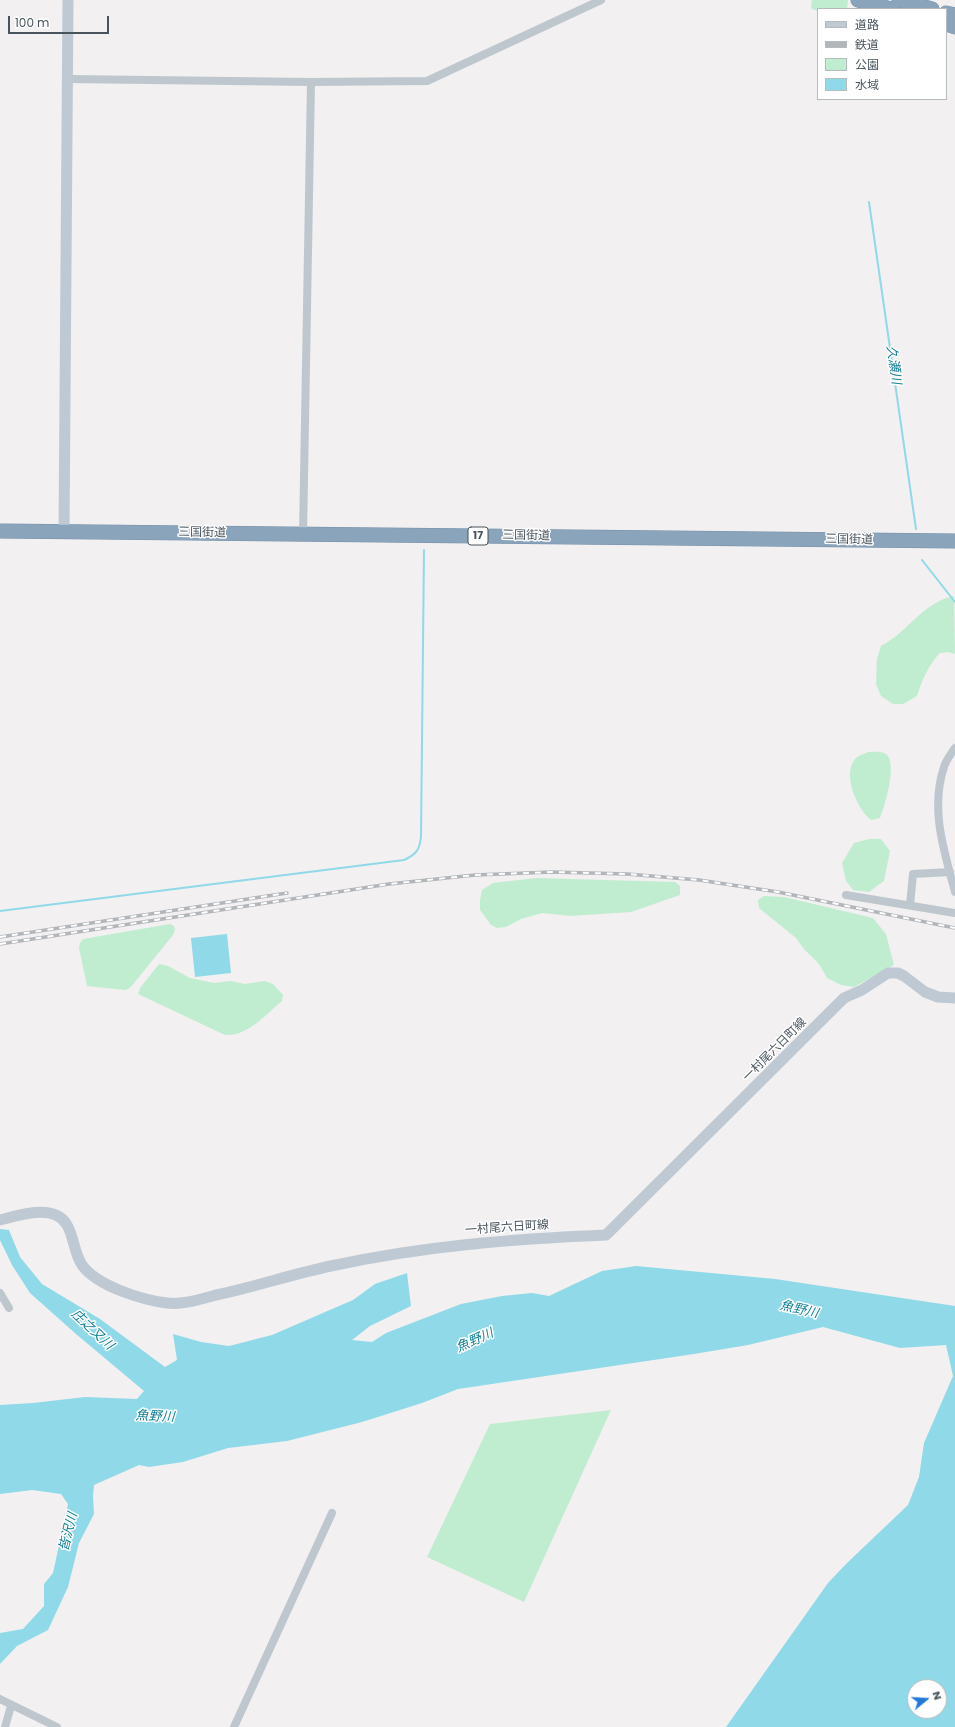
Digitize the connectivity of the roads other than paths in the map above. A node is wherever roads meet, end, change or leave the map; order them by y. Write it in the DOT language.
graph roads {
  1 [pos="68,0"];
  2 [pos="601,0"];
  3 [pos="858,0"];
  4 [pos="900,0"];
  5 [pos="887,8"];
  6 [pos="928,8"];
  7 [pos="68,79"];
  8 [pos="311,82"];
  9 [pos="0,530"];
  10 [pos="64,531"];
  11 [pos="303,534"];
  12 [pos="955,541"];
  13 [pos="955,748"];
  14 [pos="950,872"];
  15 [pos="955,892"];
  16 [pos="846,895"];
  17 [pos="910,905"];
  18 [pos="955,913"];
  19 [pos="955,998"];
  20 [pos="0,1220"];
  21 [pos="0,1293"];
  22 [pos="9,1308"];
  23 [pos="332,1513"];
  24 [pos="0,1699"];
  25 [pos="11,1706"];
  26 [pos="5,1727"];
  27 [pos="57,1727"];
  28 [pos="234,1727"];
  1 -- 7 [label="main road"];
  2 -- 8 [label="street"];
  3 -- 5 [label="highway"];
  4 -- 6 [label="highway"];
  7 -- 8 [label="street"];
  7 -- 10 [label="main road"];
  8 -- 11 [label="street"];
  9 -- 10 [label="highway, 三国街道 / 17"];
  10 -- 11 [label="highway, 三国街道 / 17"];
  11 -- 12 [label="highway, 三国街道 / 17"];
  13 -- 14 [label="street"];
  14 -- 15 [label="street"];
  14 -- 17 [label="street"];
  16 -- 17 [label="street"];
  17 -- 18 [label="street"];
  19 -- 20 [label="main road, 一村尾六日町線"];
  21 -- 22 [label="street"];
  23 -- 28 [label="street"];
  24 -- 25 [label="street"];
  25 -- 26 [label="street"];
  25 -- 27 [label="street"];
}
